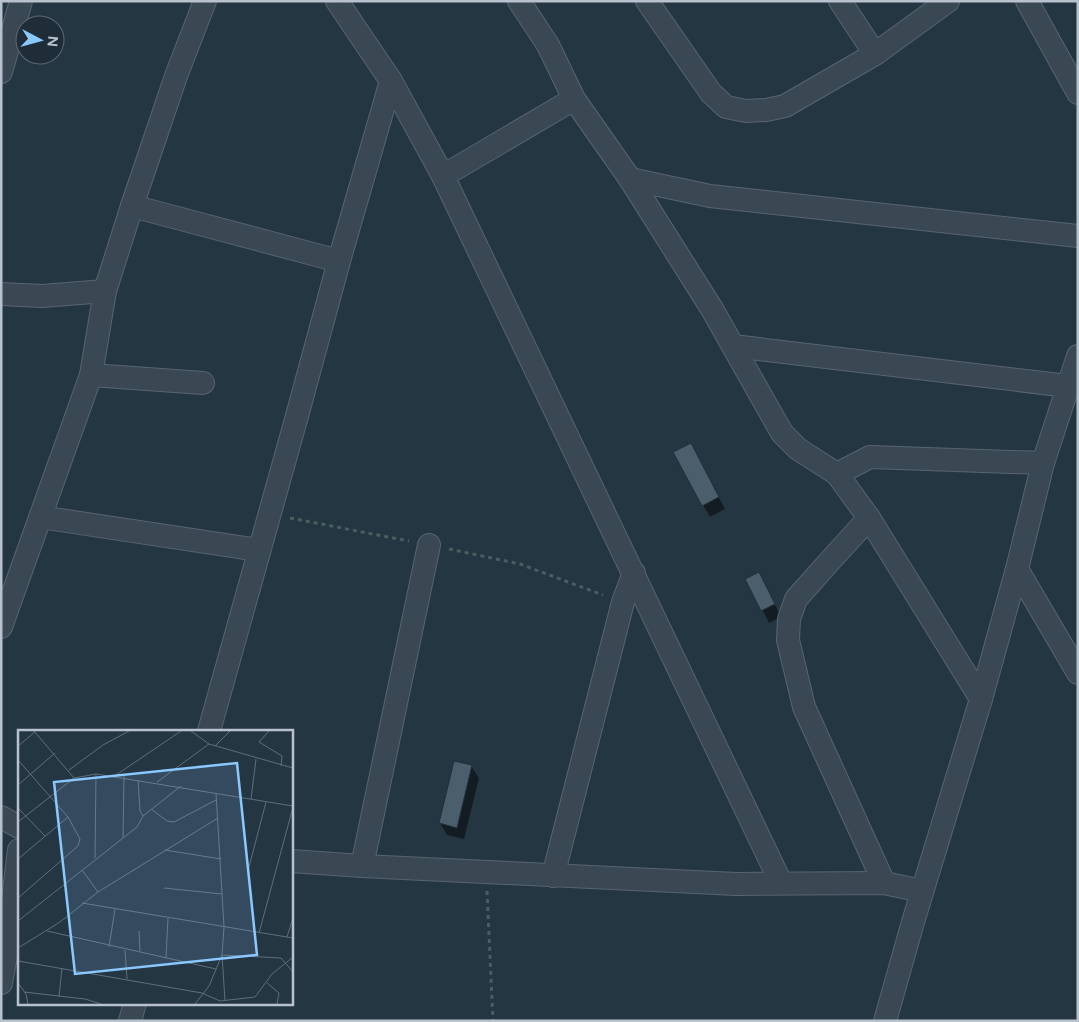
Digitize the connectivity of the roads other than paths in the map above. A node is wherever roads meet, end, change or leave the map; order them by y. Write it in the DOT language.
graph roads {
  1 [pos="21,1"];
  2 [pos="205,1"];
  3 [pos="337,1"];
  4 [pos="519,1"];
  5 [pos="647,1"];
  6 [pos="840,1"];
  7 [pos="948,1"];
  8 [pos="1027,1"];
  9 [pos="875,54"];
  10 [pos="1,72"];
  11 [pos="391,80"];
  12 [pos="1078,93"];
  13 [pos="574,99"];
  14 [pos="443,176"];
  15 [pos="630,179"];
  16 [pos="132,206"];
  17 [pos="1078,236"];
  18 [pos="338,261"];
  19 [pos="105,291"];
  20 [pos="1,294"];
  21 [pos="733,346"];
  22 [pos="1078,356"];
  23 [pos="90,375"];
  24 [pos="204,383"];
  25 [pos="1068,386"];
  26 [pos="1043,463"];
  27 [pos="838,474"];
  28 [pos="40,517"];
  29 [pos="869,518"];
  30 [pos="429,545"];
  31 [pos="259,550"];
  32 [pos="1017,569"];
  33 [pos="634,573"];
  34 [pos="1,627"];
  35 [pos="1078,673"];
  36 [pos="981,699"];
  37 [pos="209,730"];
  38 [pos="1,817"];
  39 [pos="18,827"];
  40 [pos="18,828"];
  41 [pos="1,832"];
  42 [pos="18,858"];
  43 [pos="292,861"];
  44 [pos="362,866"];
  45 [pos="553,876"];
  46 [pos="781,883"];
  47 [pos="884,883"];
  48 [pos="922,891"];
  49 [pos="1,983"];
  50 [pos="135,1004"];
  51 [pos="130,1021"];
  52 [pos="885,1021"];
  1 -- 10 [label="street"];
  2 -- 16 [label="street"];
  3 -- 11 [label="street"];
  4 -- 13 [label="street"];
  5 -- 9 [label="street"];
  6 -- 9 [label="street"];
  7 -- 9 [label="street"];
  8 -- 12 [label="street"];
  11 -- 14 [label="street"];
  11 -- 18 [label="street"];
  13 -- 14 [label="street"];
  13 -- 15 [label="street"];
  14 -- 33 [label="street"];
  15 -- 17 [label="street"];
  15 -- 21 [label="street"];
  16 -- 18 [label="street"];
  16 -- 19 [label="street"];
  18 -- 31 [label="street"];
  19 -- 20 [label="street"];
  19 -- 23 [label="street"];
  21 -- 25 [label="street"];
  21 -- 27 [label="street"];
  22 -- 25 [label="street"];
  23 -- 24 [label="street"];
  23 -- 28 [label="street"];
  25 -- 26 [label="street"];
  26 -- 27 [label="street"];
  26 -- 32 [label="street"];
  27 -- 29 [label="street"];
  28 -- 31 [label="street"];
  28 -- 34 [label="street"];
  29 -- 36 [label="street"];
  29 -- 47 [label="street"];
  30 -- 44 [label="street"];
  31 -- 37 [label="street"];
  32 -- 35 [label="street"];
  32 -- 36 [label="street"];
  33 -- 45 [label="street"];
  33 -- 46 [label="street"];
  36 -- 48 [label="street"];
  38 -- 39 [label="street"];
  40 -- 41 [label="street"];
  42 -- 49 [label="street"];
  43 -- 44 [label="street"];
  44 -- 45 [label="street"];
  45 -- 46 [label="street"];
  46 -- 47 [label="street"];
  47 -- 48 [label="street"];
  48 -- 52 [label="street"];
  50 -- 51 [label="street"];
}
